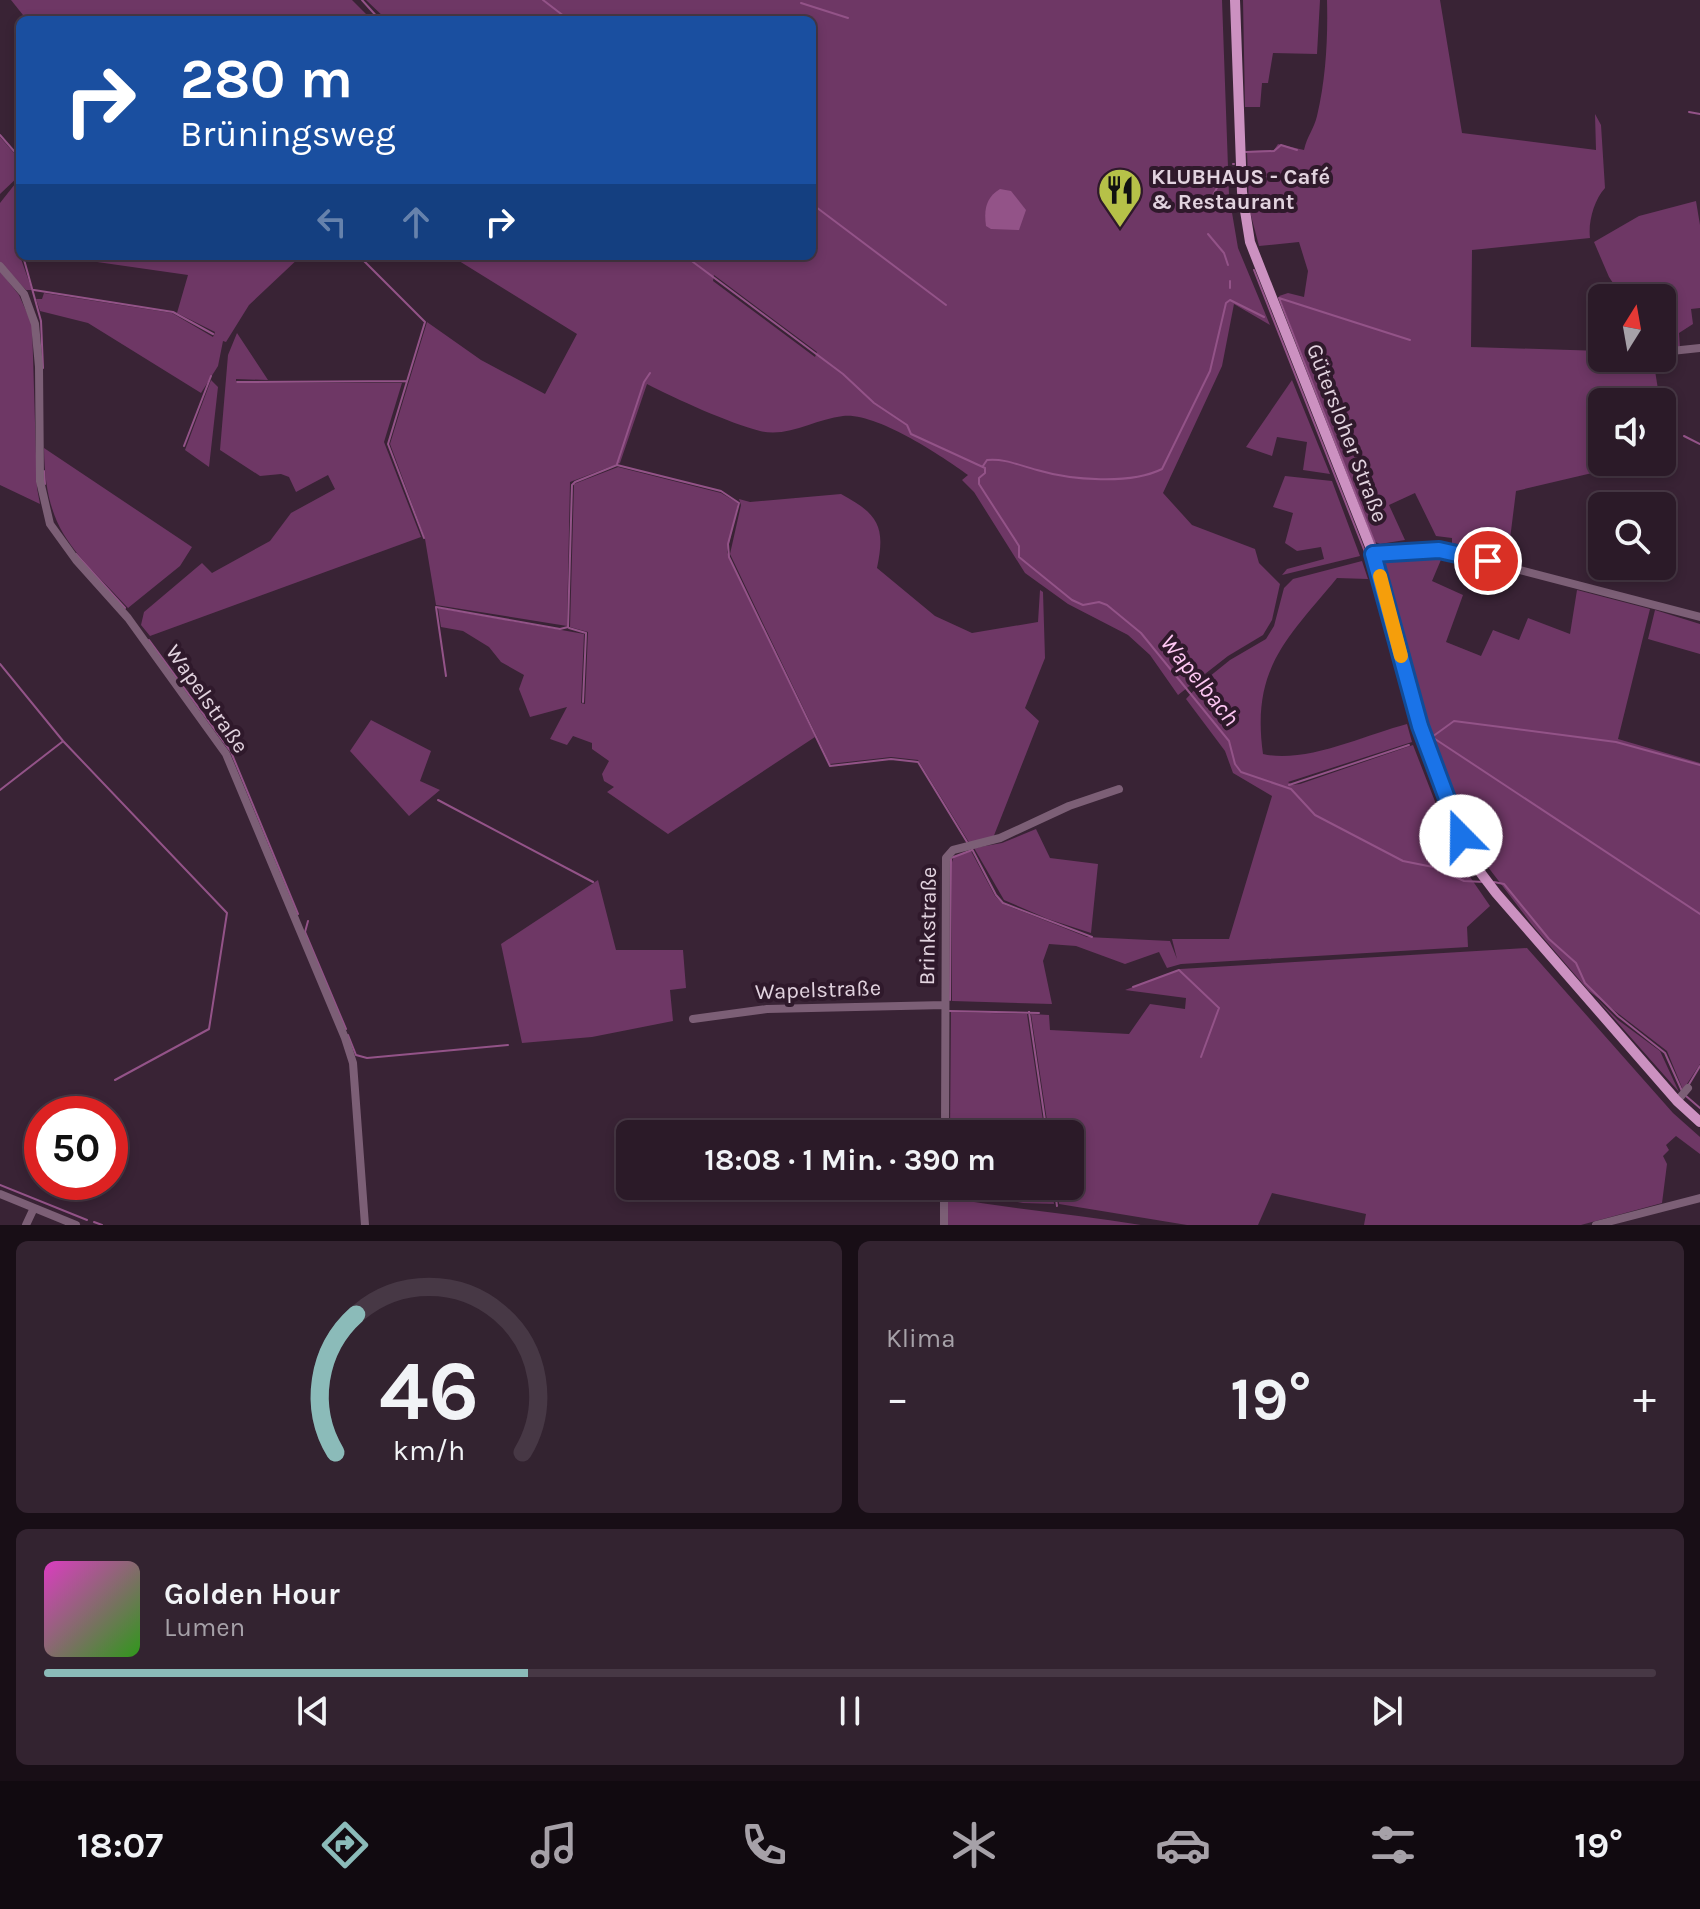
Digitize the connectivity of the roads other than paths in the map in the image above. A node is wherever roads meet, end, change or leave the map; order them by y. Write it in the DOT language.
graph roads {
  1 [pos="1235,0"];
  2 [pos="0,266"];
  3 [pos="1700,348"];
  4 [pos="1676,351"];
  5 [pos="1373,554"];
  6 [pos="1700,617"];
  7 [pos="1119,789"];
  8 [pos="945,1005"];
  9 [pos="693,1019"];
  10 [pos="1688,1088"];
  11 [pos="1677,1101"];
  12 [pos="945,1120"];
  13 [pos="1700,1122"];
  14 [pos="0,1194"];
  15 [pos="1700,1198"];
  16 [pos="944,1200"];
  17 [pos="33,1210"];
  18 [pos="26,1225"];
  19 [pos="76,1225"];
  20 [pos="365,1225"];
  21 [pos="944,1225"];
  22 [pos="1596,1225"];
  1 -- 5 [label="main road, Gütersloher Straße"];
  2 -- 20 [label="street, Wapelstraße"];
  3 -- 4 [label="street"];
  5 -- 6 [label="street"];
  5 -- 11 [label="main road, Gütersloher Straße"];
  7 -- 8 [label="street, Brinkstraße"];
  8 -- 9 [label="street, Wapelstraße"];
  8 -- 12 [label="street, Brinkstraße"];
  10 -- 11 [label="street"];
  11 -- 13 [label="main road, Gütersloher Straße"];
  14 -- 17 [label="street"];
  15 -- 22 [label="street"];
  16 -- 21 [label="street"];
  17 -- 18 [label="street"];
  17 -- 19 [label="street"];
}
